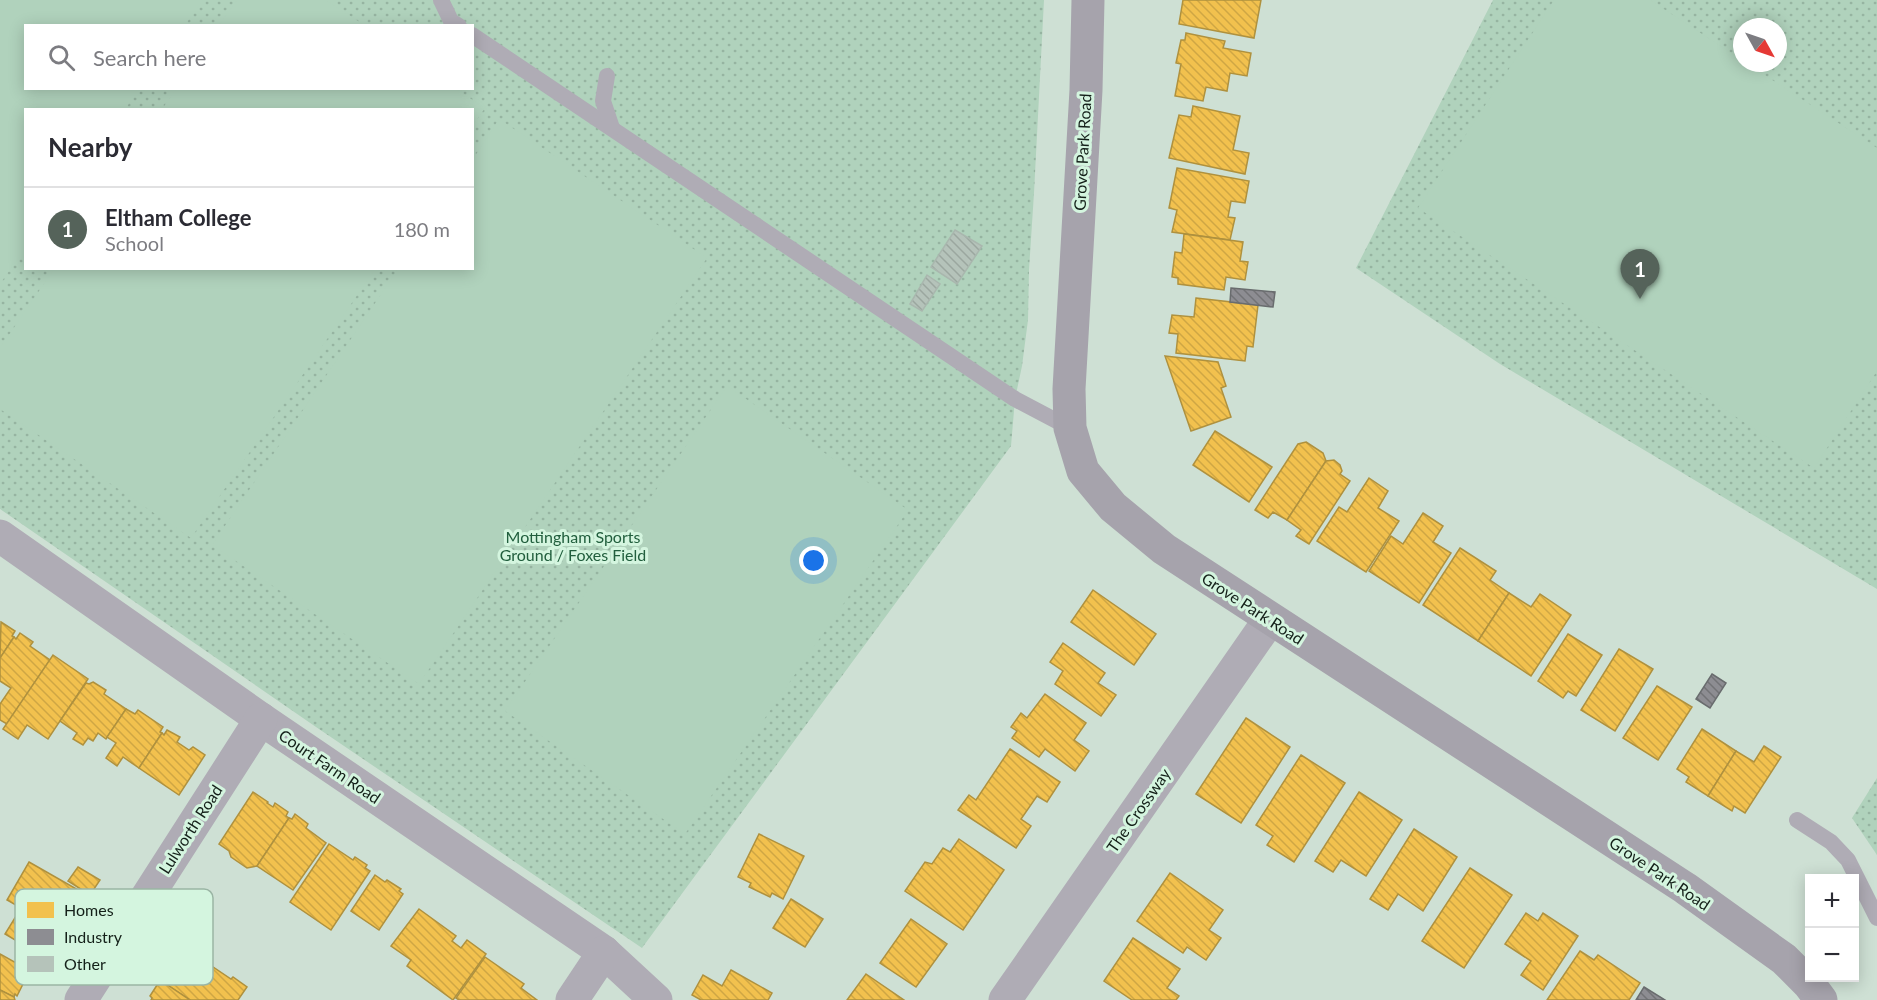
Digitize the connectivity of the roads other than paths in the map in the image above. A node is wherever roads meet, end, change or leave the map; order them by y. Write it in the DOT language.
graph roads {
  1 [pos="441,0"];
  2 [pos="1088,0"];
  3 [pos="456,24"];
  4 [pos="474,36"];
  5 [pos="607,76"];
  6 [pos="612,128"];
  7 [pos="1070,428"];
  8 [pos="0,536"];
  9 [pos="1270,619"];
  10 [pos="261,719"];
  11 [pos="1797,820"];
  12 [pos="152,889"];
  13 [pos="1877,918"];
  14 [pos="604,952"];
  15 [pos="91,985"];
  16 [pos="81,1000"];
  17 [pos="572,1000"];
  18 [pos="656,1000"];
  19 [pos="1005,1000"];
  20 [pos="1821,1000"];
  1 -- 3 [label="lane"];
  2 -- 7 [label="main road, Grove Park Road"];
  4 -- 6 [label="lane"];
  5 -- 6 [label="lane"];
  6 -- 7 [label="lane"];
  7 -- 9 [label="main road, Grove Park Road"];
  8 -- 10 [label="street, Court Farm Road"];
  9 -- 19 [label="street, The Crossway"];
  9 -- 20 [label="main road, Grove Park Road"];
  10 -- 12 [label="street, Lulworth Road"];
  10 -- 14 [label="street, Court Farm Road"];
  11 -- 13 [label="lane"];
  14 -- 17 [label="street"];
  14 -- 18 [label="street, Court Farm Road"];
  15 -- 16 [label="street, Lulworth Road"];
}
